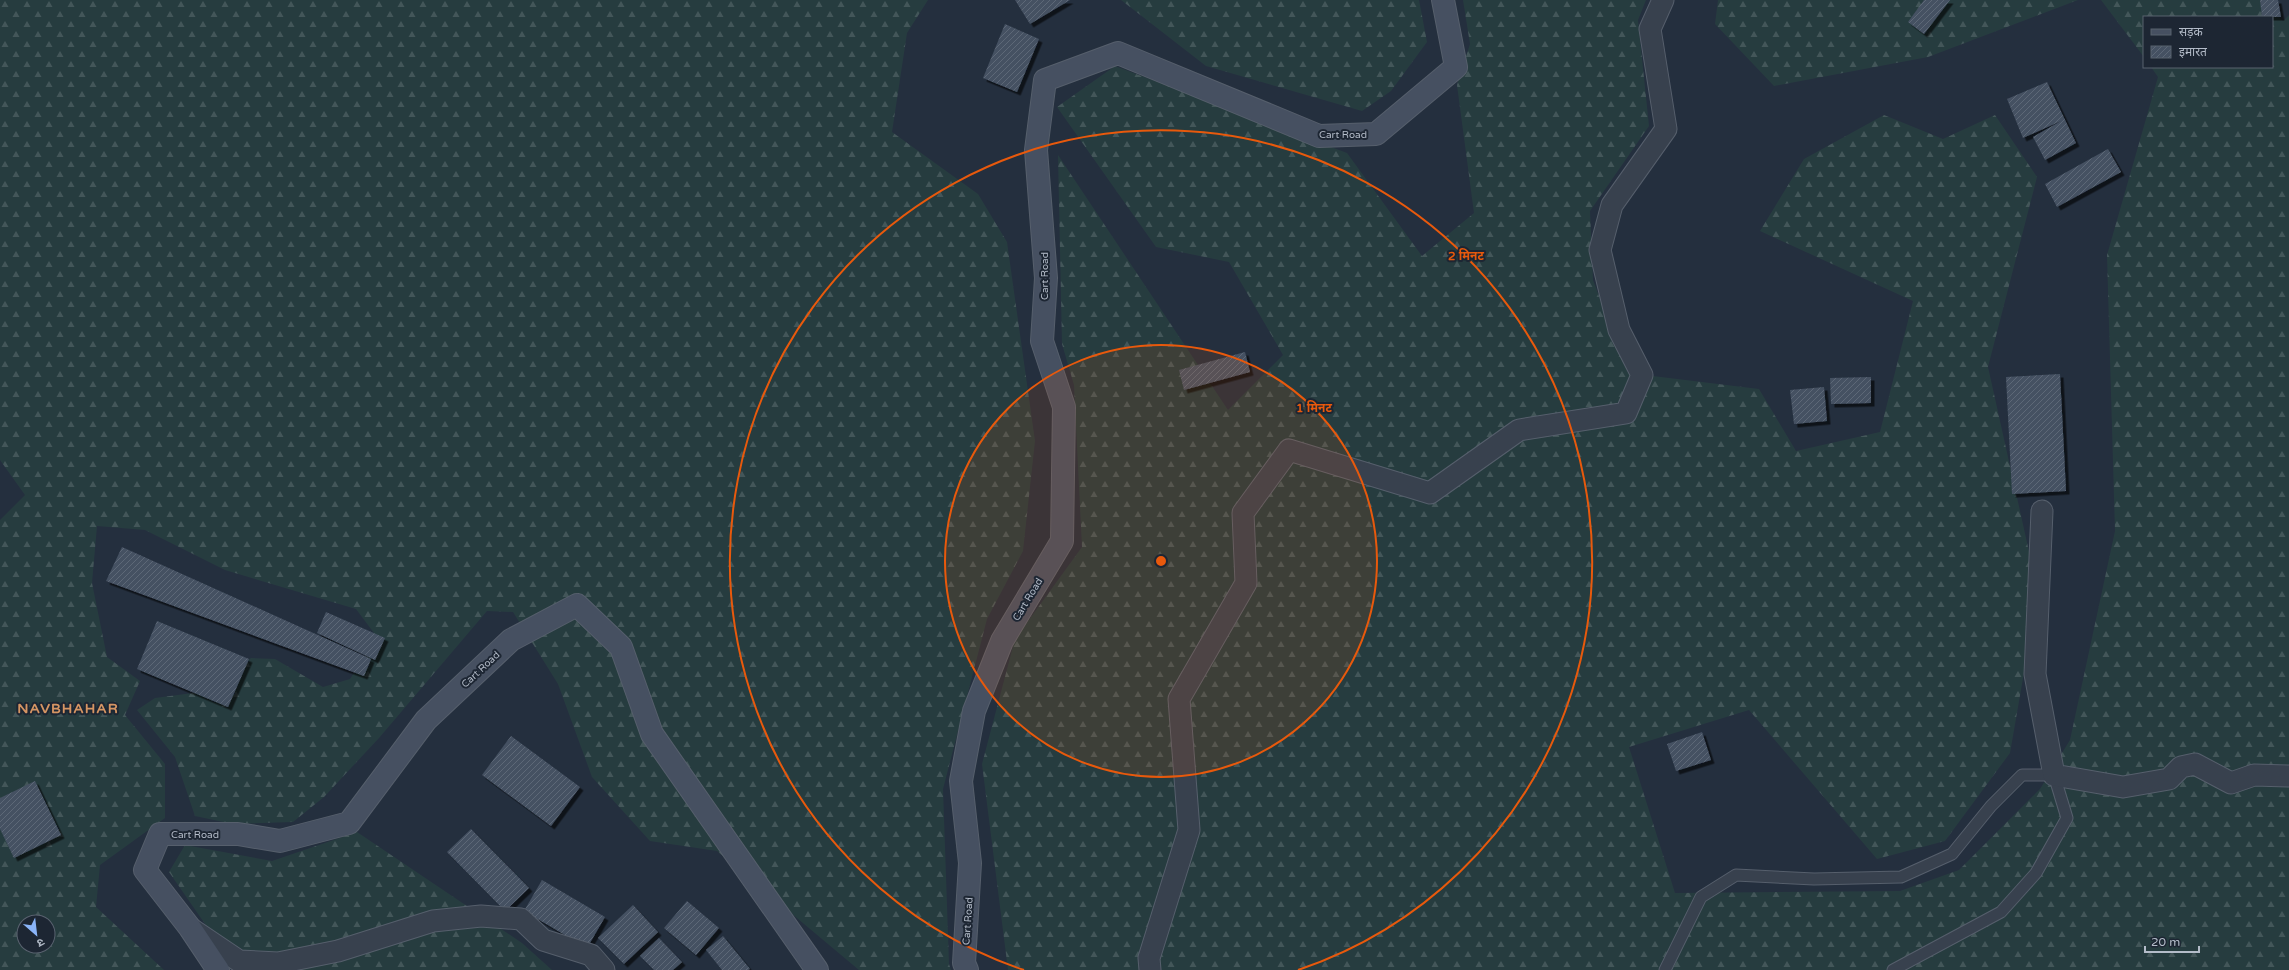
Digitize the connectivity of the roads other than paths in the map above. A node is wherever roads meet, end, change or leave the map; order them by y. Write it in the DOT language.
graph roads {
  1 [pos="1443,0"];
  2 [pos="1662,0"];
  3 [pos="2042,511"];
  4 [pos="2054,774"];
  5 [pos="2289,776"];
  6 [pos="190,928"];
  7 [pos="218,970"];
  8 [pos="604,970"];
  9 [pos="817,970"];
  10 [pos="968,970"];
  11 [pos="1150,970"];
  12 [pos="1665,970"];
  13 [pos="1893,970"];
  1 -- 10 [label="main road, Cart Road"];
  2 -- 11 [label="street"];
  3 -- 4 [label="street"];
  4 -- 5 [label="street"];
  4 -- 12 [label="lane"];
  4 -- 13 [label="lane"];
  6 -- 7 [label="main road, Cart Road"];
  6 -- 8 [label="street"];
  6 -- 9 [label="main road, Cart Road"];
}
